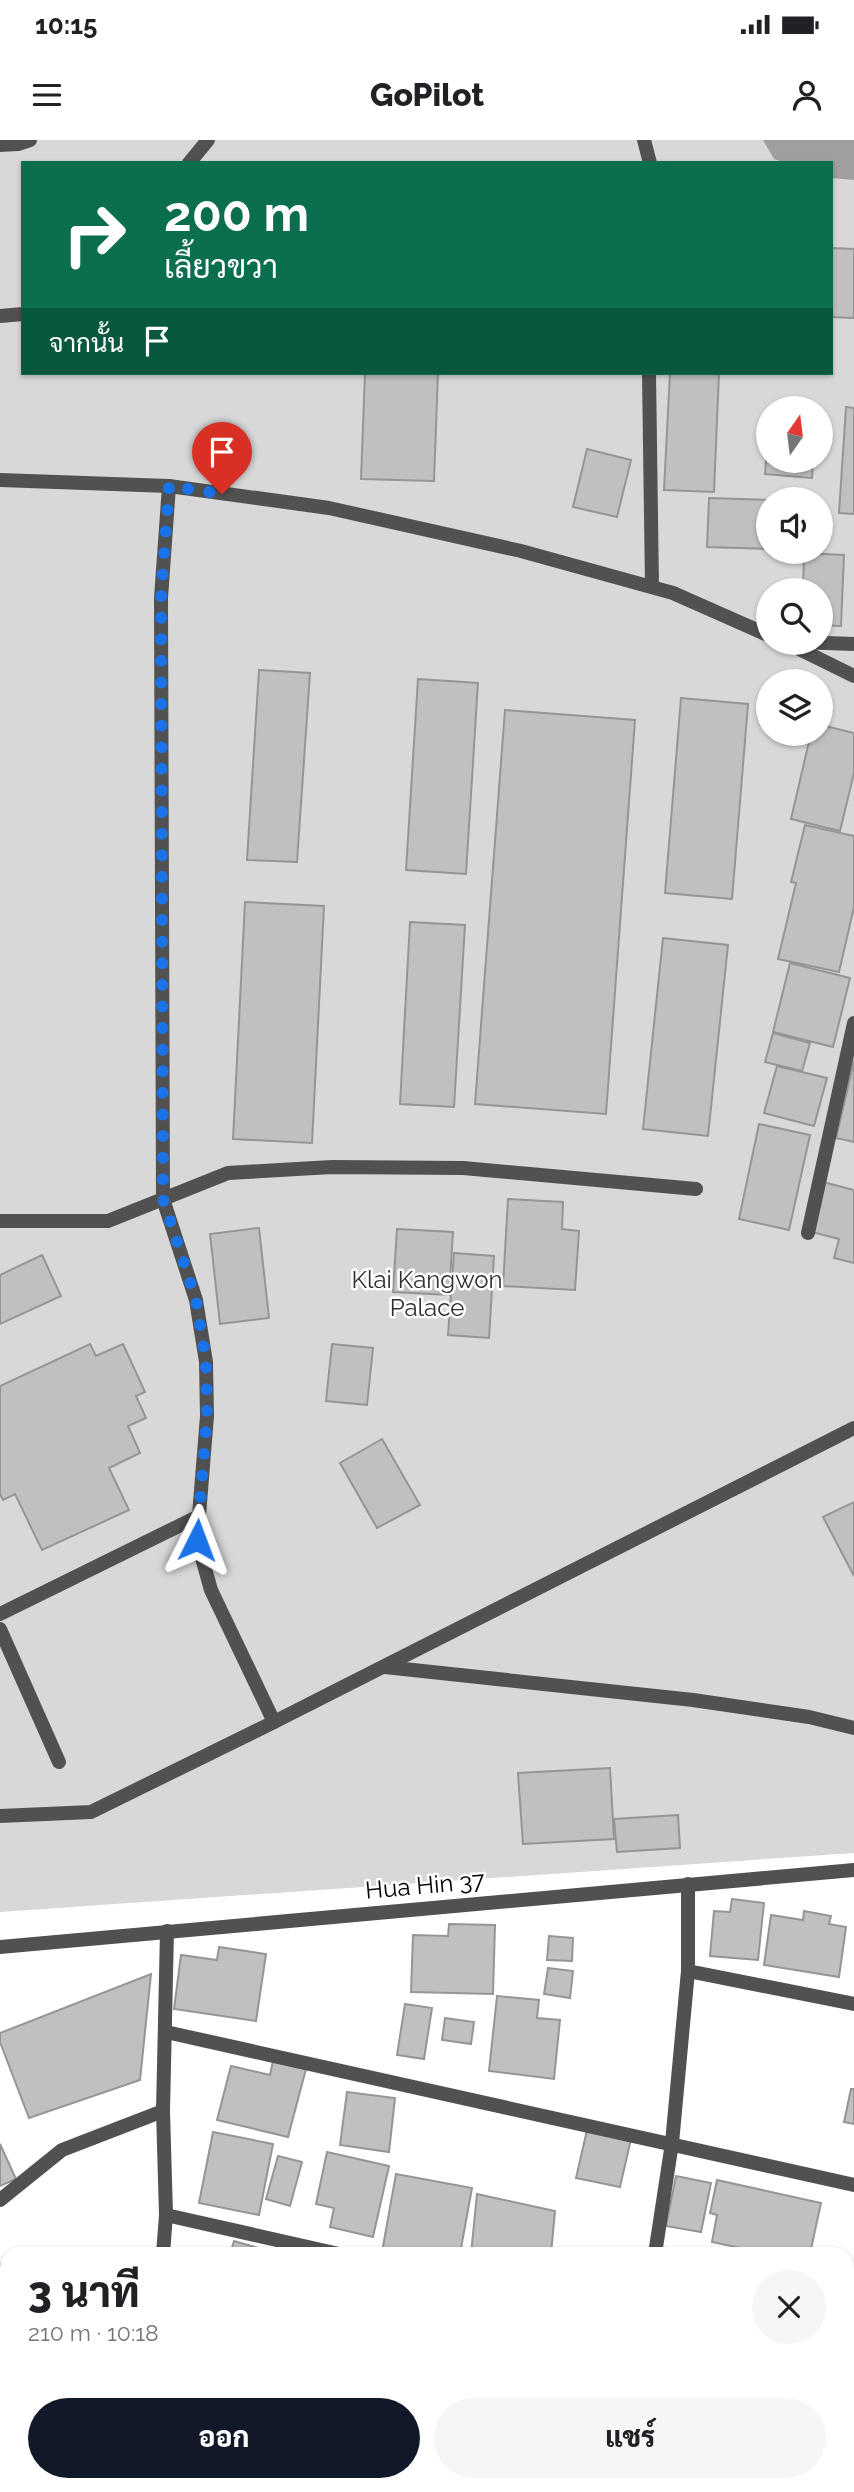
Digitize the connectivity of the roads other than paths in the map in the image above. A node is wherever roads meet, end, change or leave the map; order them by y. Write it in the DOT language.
graph roads {
  1 [pos="30,140"];
  2 [pos="208,140"];
  3 [pos="644,140"];
  4 [pos="0,145"];
  5 [pos="191,161"];
  6 [pos="649,161"];
  7 [pos="21,314"];
  8 [pos="0,316"];
  9 [pos="649,375"];
  10 [pos="0,480"];
  11 [pos="169,486"];
  12 [pos="652,587"];
  13 [pos="756,630"];
  14 [pos="833,643"];
  15 [pos="854,644"];
  16 [pos="811,655"];
  17 [pos="854,676"];
  18 [pos="854,1023"];
  19 [pos="696,1189"];
  20 [pos="163,1199"];
  21 [pos="0,1221"];
  22 [pos="808,1233"];
  23 [pos="854,1428"];
  24 [pos="199,1516"];
  25 [pos="0,1614"];
  26 [pos="0,1629"];
  27 [pos="15,1659"];
  28 [pos="0,1662"];
  29 [pos="384,1667"];
  30 [pos="274,1722"];
  31 [pos="854,1728"];
  32 [pos="59,1762"];
  33 [pos="0,1816"];
  34 [pos="854,1870"];
  35 [pos="688,1884"];
  36 [pos="167,1931"];
  37 [pos="0,1947"];
  38 [pos="688,1971"];
  39 [pos="854,2004"];
  40 [pos="166,2032"];
  41 [pos="163,2111"];
  42 [pos="672,2143"];
  43 [pos="854,2185"];
  44 [pos="0,2200"];
  45 [pos="166,2214"];
  46 [pos="164,2247"];
  47 [pos="308,2247"];
  48 [pos="656,2247"];
  1 -- 4 [label="street"];
  2 -- 5 [label="street"];
  3 -- 6 [label="street"];
  7 -- 8 [label="street"];
  9 -- 12 [label="street"];
  10 -- 11 [label="street"];
  11 -- 12 [label="street"];
  11 -- 20 [label="street"];
  12 -- 13 [label="street"];
  14 -- 15 [label="street"];
  16 -- 17 [label="street"];
  18 -- 22 [label="street"];
  19 -- 20 [label="street"];
  20 -- 21 [label="street"];
  20 -- 24 [label="street"];
  23 -- 29 [label="street"];
  24 -- 25 [label="street"];
  24 -- 30 [label="street"];
  26 -- 27 [label="street"];
  27 -- 28 [label="street"];
  27 -- 32 [label="street"];
  29 -- 30 [label="street"];
  29 -- 31 [label="street"];
  30 -- 33 [label="street"];
  34 -- 35 [label="street, Hua Hin 37"];
  35 -- 36 [label="street, Hua Hin 37"];
  35 -- 38 [label="street"];
  36 -- 37 [label="street, Hua Hin 37"];
  36 -- 40 [label="street"];
  38 -- 39 [label="street"];
  38 -- 42 [label="street"];
  40 -- 41 [label="street"];
  40 -- 42 [label="street"];
  41 -- 44 [label="street"];
  41 -- 45 [label="street"];
  42 -- 43 [label="street"];
  42 -- 48 [label="street"];
  45 -- 46 [label="street"];
  45 -- 47 [label="street"];
}
